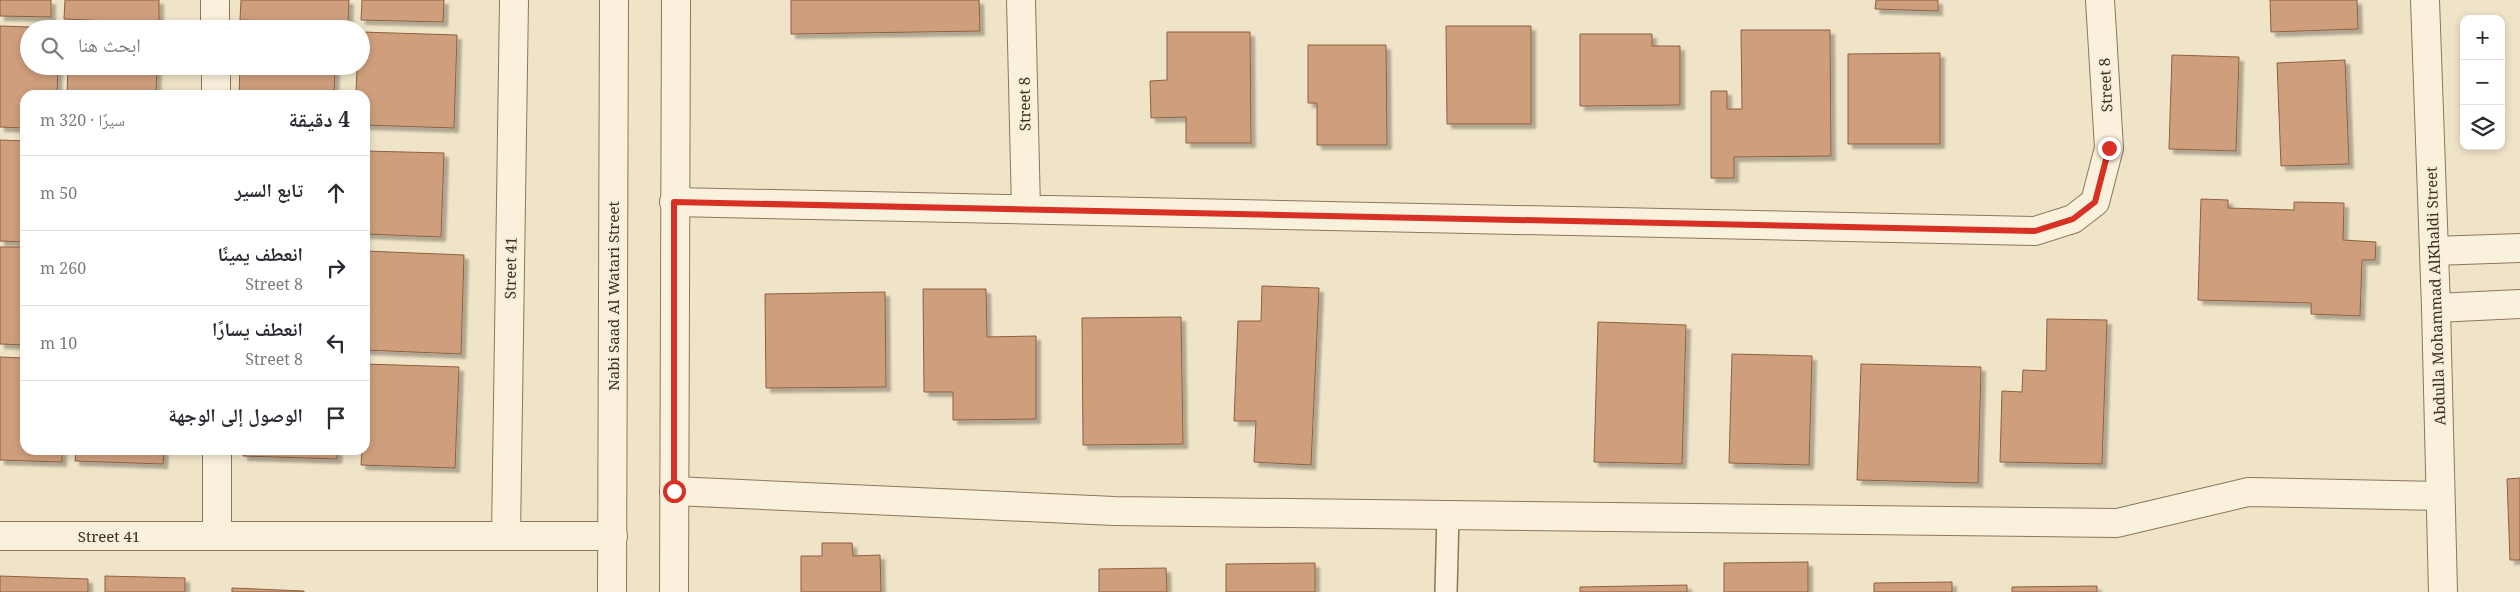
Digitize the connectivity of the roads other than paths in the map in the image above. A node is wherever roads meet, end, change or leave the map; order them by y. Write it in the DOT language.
graph roads {
  1 [pos="215,0"];
  2 [pos="514,0"];
  3 [pos="614,0"];
  4 [pos="676,0"];
  5 [pos="1021,0"];
  6 [pos="2100,0"];
  7 [pos="2425,0"];
  8 [pos="216,20"];
  9 [pos="216,75"];
  10 [pos="216,90"];
  11 [pos="674,202"];
  12 [pos="1026,209"];
  13 [pos="2520,248"];
  14 [pos="2434,251"];
  15 [pos="2520,304"];
  16 [pos="2436,308"];
  17 [pos="217,455"];
  18 [pos="674,491"];
  19 [pos="2440,496"];
  20 [pos="1448,514"];
  21 [pos="0,536"];
  22 [pos="217,536"];
  23 [pos="506,536"];
  24 [pos="613,536"];
  25 [pos="612,592"];
  26 [pos="674,592"];
  27 [pos="1446,592"];
  28 [pos="2443,592"];
  1 -- 8 [label="street"];
  2 -- 23 [label="street, Street 41"];
  3 -- 24 [label="street, Nabi Saad Al Watari Street"];
  4 -- 11 [label="street"];
  5 -- 12 [label="street, Street 8"];
  6 -- 12 [label="street, Street 8"];
  7 -- 14 [label="street, Abdulla Mohammad AlKhaldi Street"];
  9 -- 10 [label="street"];
  11 -- 12 [label="street, Street 8"];
  11 -- 18 [label="street"];
  13 -- 14 [label="street"];
  14 -- 16 [label="street, Abdulla Mohammad AlKhaldi Street"];
  15 -- 16 [label="street"];
  16 -- 19 [label="street, Abdulla Mohammad AlKhaldi Street"];
  17 -- 22 [label="street"];
  18 -- 20 [label="street"];
  18 -- 26 [label="street"];
  19 -- 20 [label="street"];
  19 -- 28 [label="street, Abdulla Mohammad AlKhaldi Street"];
  20 -- 27 [label="lane"];
  21 -- 22 [label="street, Street 41"];
  22 -- 23 [label="street, Street 41"];
  23 -- 24 [label="street, Street 41"];
  24 -- 25 [label="street, Nabi Saad Al Watari Street"];
}
